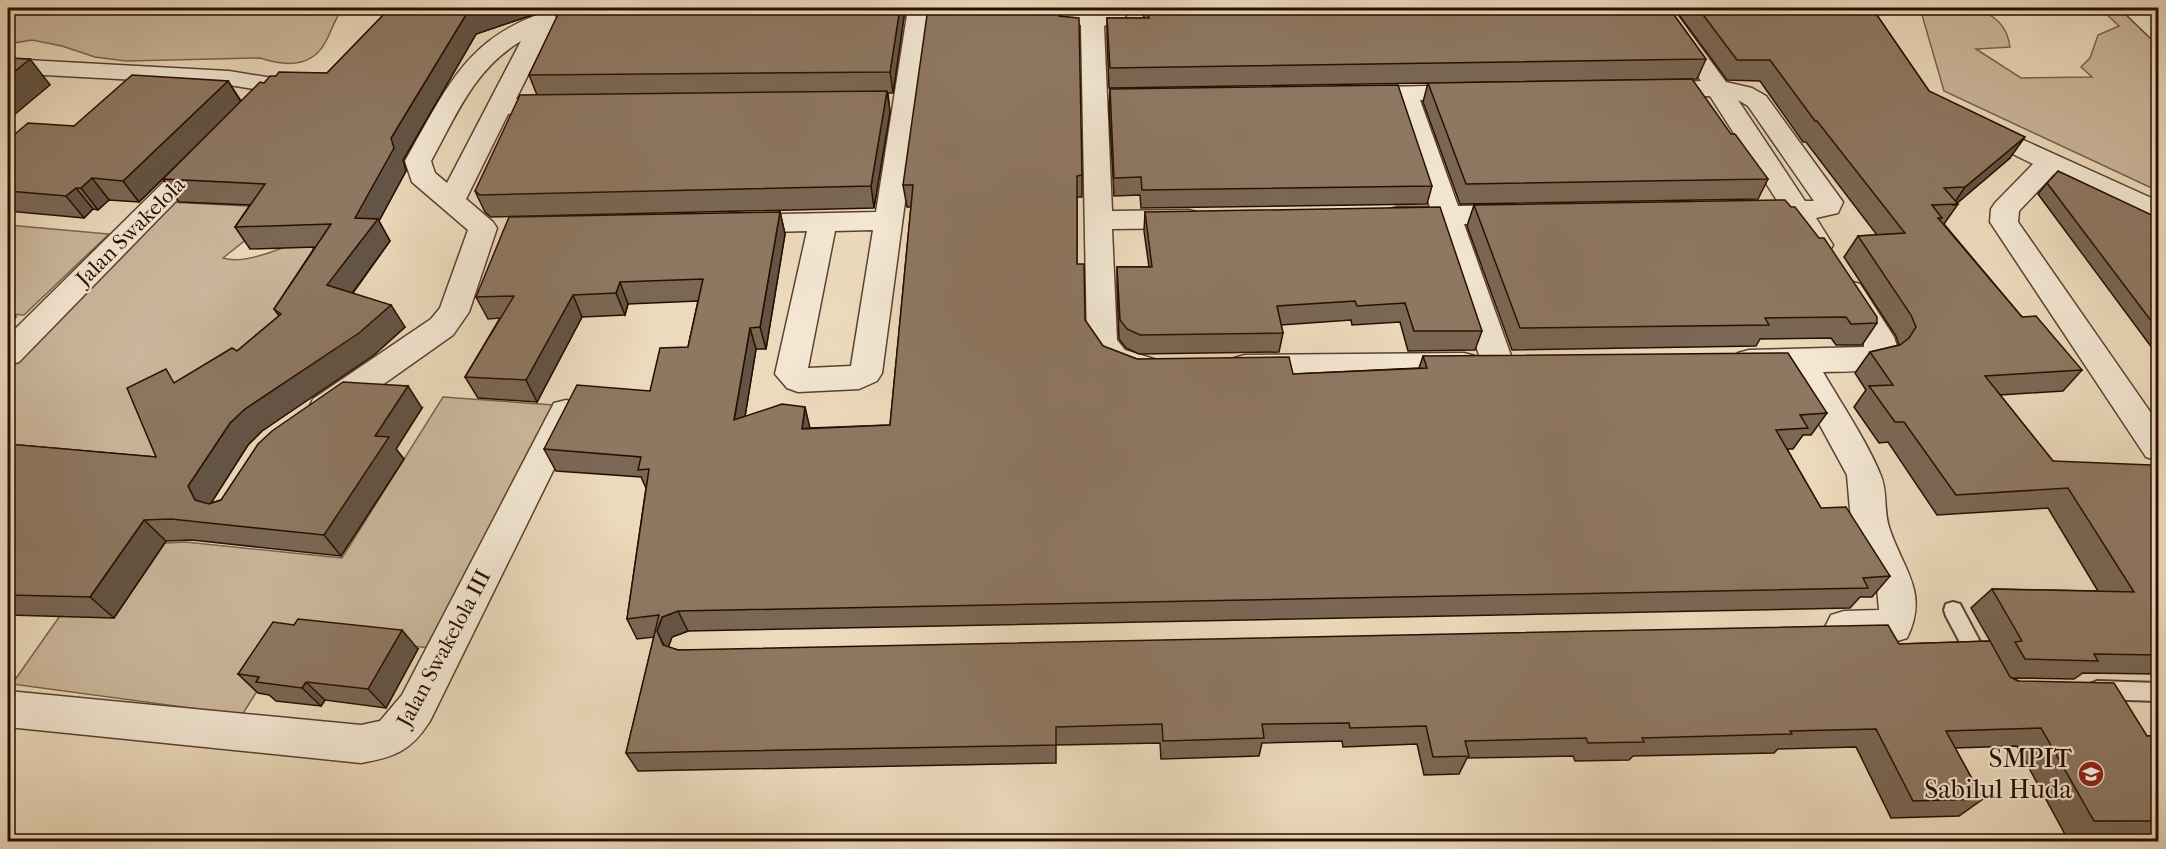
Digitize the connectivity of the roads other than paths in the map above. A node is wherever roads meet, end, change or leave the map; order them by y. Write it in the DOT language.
graph roads {
  1 [pos="919,8"];
  2 [pos="1067,8"];
  3 [pos="1120,8"];
  4 [pos="1661,8"];
  5 [pos="2131,8"];
  6 [pos="837,9"];
  7 [pos="627,11"];
  8 [pos="1092,20"];
  9 [pos="543,22"];
  10 [pos="2158,32"];
  11 [pos="8,66"];
  12 [pos="1718,88"];
  13 [pos="1630,90"];
  14 [pos="1500,92"];
  15 [pos="1405,93"];
  16 [pos="1357,94"];
  17 [pos="581,106"];
  18 [pos="499,107"];
  19 [pos="1957,117"];
  20 [pos="1782,137"];
  21 [pos="1749,138"];
  22 [pos="2050,162"];
  23 [pos="452,200"];
  24 [pos="1797,210"];
  25 [pos="1750,211"];
  26 [pos="2158,211"];
  27 [pos="1541,214"];
  28 [pos="1448,215"];
  29 [pos="1366,216"];
  30 [pos="1215,219"];
  31 [pos="1098,220"];
  32 [pos="889,221"];
  33 [pos="823,222"];
  34 [pos="717,224"];
  35 [pos="8,354"];
  36 [pos="1801,361"];
  37 [pos="1719,362"];
  38 [pos="1218,366"];
  39 [pos="1171,367"];
  40 [pos="570,404"];
  41 [pos="306,421"];
  42 [pos="2158,448"];
  43 [pos="1953,610"];
  44 [pos="1810,628"];
  45 [pos="1991,679"];
  46 [pos="2077,690"];
  47 [pos="2158,692"];
  48 [pos="8,709"];
  1 -- 6 [label="street"];
  1 -- 32 [label="street"];
  2 -- 8 [label="street"];
  3 -- 8 [label="street"];
  4 -- 12 [label="street"];
  5 -- 10 [label="street"];
  7 -- 9 [label="street"];
  8 -- 31 [label="street"];
  9 -- 18 [label="street"];
  9 -- 23 [label="street"];
  11 -- 35 [label="street, Jalan Swakelola"];
  12 -- 13 [label="street"];
  12 -- 20 [label="street"];
  12 -- 21 [label="street"];
  14 -- 15 [label="street"];
  15 -- 16 [label="street"];
  15 -- 28 [label="street"];
  17 -- 18 [label="street"];
  18 -- 23 [label="street"];
  19 -- 22 [label="street"];
  20 -- 21 [label="street"];
  20 -- 24 [label="street"];
  21 -- 24 [label="street"];
  22 -- 26 [label="street"];
  22 -- 42 [label="street"];
  23 -- 41 [label="street"];
  24 -- 25 [label="street"];
  24 -- 36 [label="street"];
  27 -- 28 [label="street"];
  28 -- 29 [label="street"];
  28 -- 38 [label="street"];
  30 -- 31 [label="street"];
  31 -- 39 [label="street"];
  32 -- 33 [label="street"];
  32 -- 33 [label="street"];
  33 -- 34 [label="street"];
  36 -- 37 [label="street"];
  36 -- 44 [label="street"];
  40 -- 48 [label="street, Jalan Swakelola III"];
  43 -- 45 [label="lane"];
  46 -- 47 [label="lane"];
}
